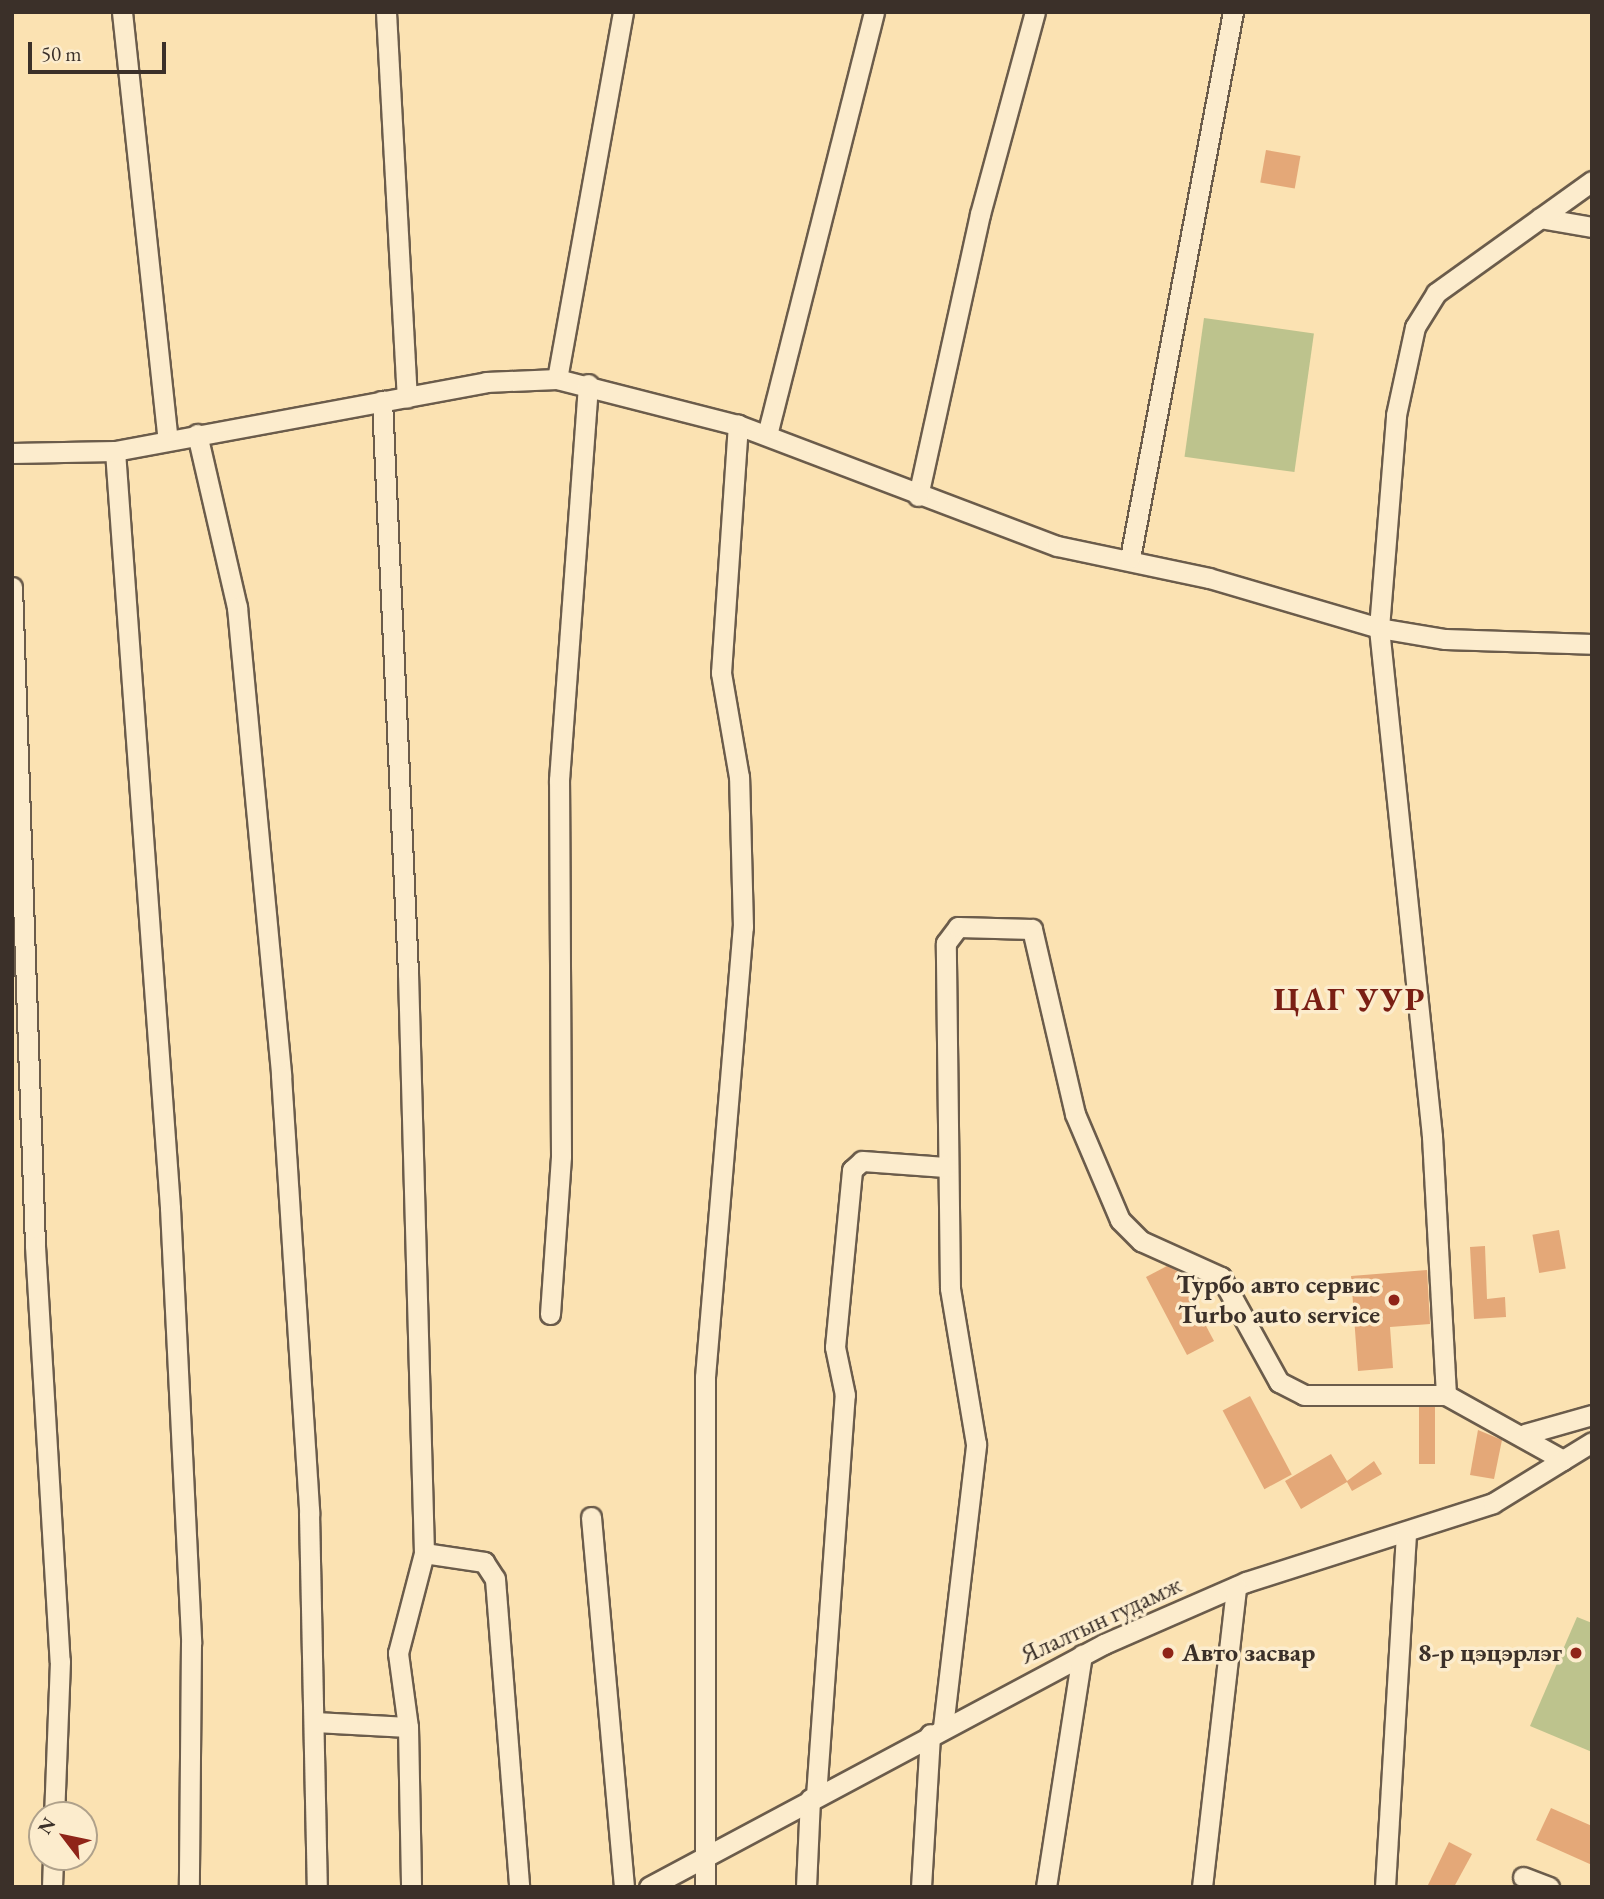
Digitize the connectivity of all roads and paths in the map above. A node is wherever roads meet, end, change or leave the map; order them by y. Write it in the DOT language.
graph roads {
  1 [pos="122,12"];
  2 [pos="386,12"];
  3 [pos="623,12"];
  4 [pos="874,12"];
  5 [pos="1035,12"];
  6 [pos="1233,12"];
  7 [pos="1592,181"];
  8 [pos="1540,218"];
  9 [pos="1592,226"];
  10 [pos="557,379"];
  11 [pos="588,384"];
  12 [pos="407,397"];
  13 [pos="382,401"];
  14 [pos="738,425"];
  15 [pos="197,434"];
  16 [pos="767,436"];
  17 [pos="168,440"];
  18 [pos="116,451"];
  19 [pos="12,453"];
  20 [pos="918,496"];
  21 [pos="1130,558"];
  22 [pos="12,587"];
  23 [pos="1379,628"];
  24 [pos="1592,644"];
  25 [pos="946,1167"];
  26 [pos="550,1314"];
  27 [pos="1446,1395"];
  28 [pos="1592,1415"];
  29 [pos="1525,1434"];
  30 [pos="1592,1442"];
  31 [pos="1563,1460"];
  32 [pos="591,1517"];
  33 [pos="1406,1533"];
  34 [pos="424,1553"];
  35 [pos="1236,1587"];
  36 [pos="1082,1655"];
  37 [pos="315,1722"];
  38 [pos="408,1727"];
  39 [pos="936,1731"];
  40 [pos="813,1798"];
  41 [pos="55,1801"];
  42 [pos="705,1856"];
  43 [pos="1523,1877"];
  44 [pos="189,1887"];
  45 [pos="317,1887"];
  46 [pos="411,1887"];
  47 [pos="519,1887"];
  48 [pos="624,1887"];
  49 [pos="649,1887"];
  50 [pos="705,1887"];
  51 [pos="806,1887"];
  52 [pos="921,1887"];
  53 [pos="1046,1887"];
  54 [pos="1202,1887"];
  55 [pos="1385,1887"];
  56 [pos="1549,1887"];
  1 -- 17 [label="street"];
  2 -- 12 [label="street"];
  3 -- 10 [label="street"];
  4 -- 16 [label="street"];
  5 -- 20 [label="street"];
  6 -- 21 [label="street"];
  7 -- 8 [label="street"];
  8 -- 9 [label="street"];
  8 -- 23 [label="street"];
  10 -- 11 [label="street"];
  10 -- 12 [label="street"];
  11 -- 14 [label="street"];
  11 -- 26 [label="street"];
  12 -- 13 [label="street"];
  13 -- 15 [label="street"];
  13 -- 34 [label="street"];
  14 -- 16 [label="street"];
  14 -- 42 [label="street"];
  15 -- 17 [label="street"];
  15 -- 37 [label="street"];
  16 -- 20 [label="street"];
  17 -- 18 [label="street"];
  18 -- 19 [label="street"];
  18 -- 44 [label="street"];
  20 -- 21 [label="street"];
  21 -- 23 [label="street"];
  22 -- 41 [label="street"];
  23 -- 24 [label="street"];
  23 -- 27 [label="street"];
  25 -- 27 [label="street"];
  25 -- 39 [label="street"];
  25 -- 40 [label="street"];
  27 -- 29 [label="street"];
  28 -- 29 [label="street"];
  29 -- 31 [label="street"];
  30 -- 31 [label="street, Ялалтын гудамж"];
  31 -- 33 [label="street, Ялалтын гудамж"];
  32 -- 48 [label="street"];
  33 -- 35 [label="street, Ялалтын гудамж"];
  33 -- 55 [label="street"];
  34 -- 38 [label="street"];
  34 -- 47 [label="street"];
  35 -- 36 [label="street, Ялалтын гудамж"];
  35 -- 54 [label="street"];
  36 -- 39 [label="street, Ялалтын гудамж"];
  36 -- 53 [label="street"];
  37 -- 38 [label="street"];
  37 -- 45 [label="street"];
  38 -- 46 [label="street"];
  39 -- 40 [label="street, Ялалтын гудамж"];
  39 -- 52 [label="street"];
  40 -- 42 [label="street, Ялалтын гудамж"];
  40 -- 51 [label="street"];
  42 -- 49 [label="street, Ялалтын гудамж"];
  42 -- 50 [label="street"];
  43 -- 56 [label="street"];
}
